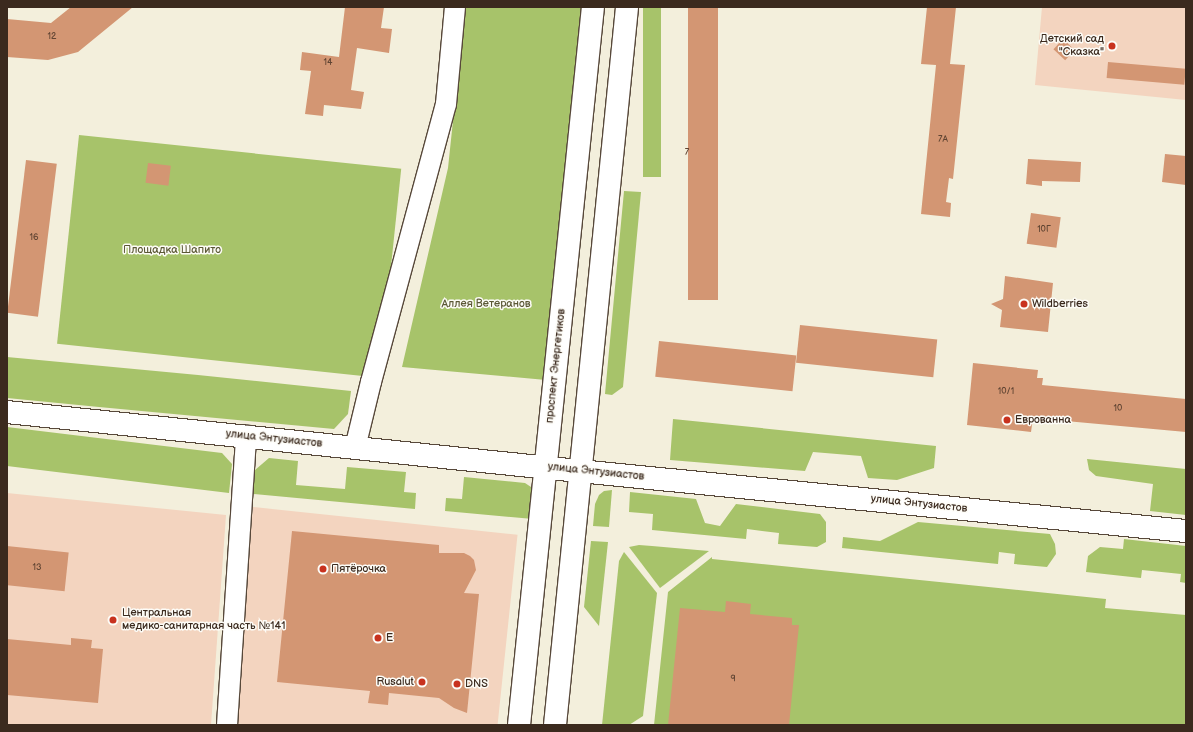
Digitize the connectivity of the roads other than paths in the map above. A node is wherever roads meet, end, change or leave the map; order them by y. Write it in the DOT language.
graph roads {
  1 [pos="455,7"];
  2 [pos="593,7"];
  3 [pos="627,7"];
  4 [pos="7,412"];
  5 [pos="246,436"];
  6 [pos="355,448"];
  7 [pos="546,467"];
  8 [pos="580,470"];
  9 [pos="1186,531"];
  10 [pos="227,725"];
  11 [pos="519,725"];
  12 [pos="554,725"];
  1 -- 6 [label="street"];
  2 -- 7 [label="main road, проспект Энергетиков"];
  3 -- 8 [label="main road"];
  4 -- 5 [label="main road, улица Энтузиастов"];
  5 -- 6 [label="main road, улица Энтузиастов"];
  5 -- 10 [label="street"];
  6 -- 7 [label="main road, улица Энтузиастов"];
  7 -- 8 [label="main road, улица Энтузиастов"];
  7 -- 11 [label="main road, проспект Энергетиков"];
  8 -- 9 [label="main road, улица Энтузиастов"];
  8 -- 12 [label="main road"];
}
